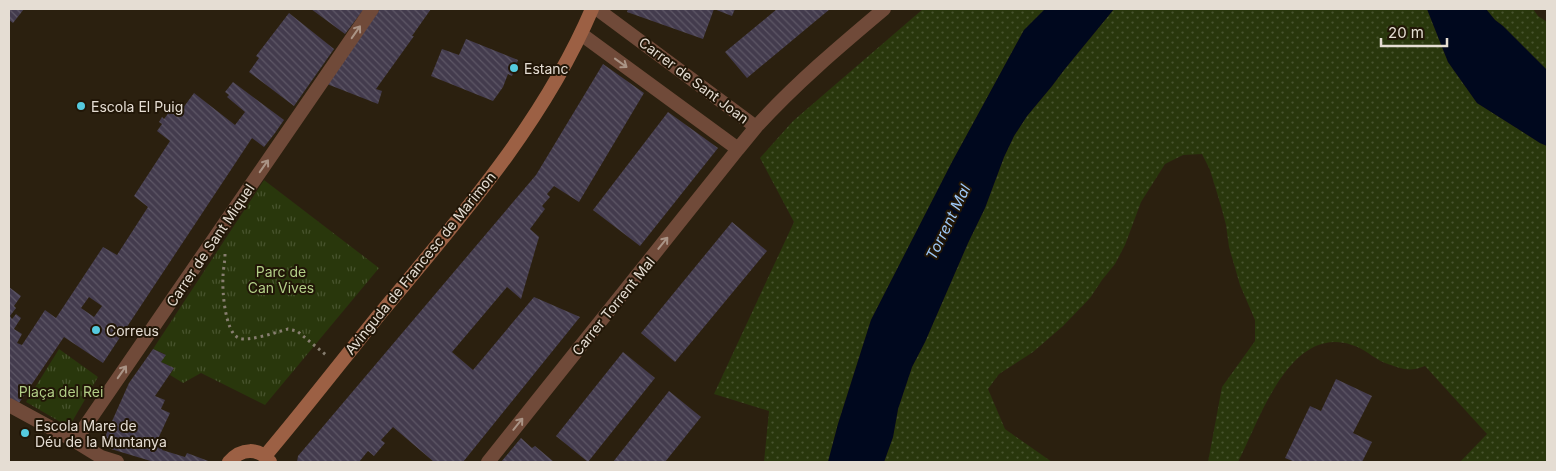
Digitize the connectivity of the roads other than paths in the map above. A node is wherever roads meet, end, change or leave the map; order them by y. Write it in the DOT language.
graph roads {
  1 [pos="372,9"];
  2 [pos="592,9"];
  3 [pos="597,9"];
  4 [pos="884,9"];
  5 [pos="581,34"];
  6 [pos="756,126"];
  7 [pos="738,149"];
  8 [pos="9,405"];
  9 [pos="75,441"];
  10 [pos="267,459"];
  11 [pos="99,460"];
  12 [pos="117,462"];
  13 [pos="229,462"];
  14 [pos="488,462"];
  9 -- 1 [label="street, Carrer de Sant Miquel, one-way"];
  2 -- 5 [label="main road, Avinguda de Francesc de Marimon"];
  3 -- 6 [label="street, Carrer de Sant Joan"];
  4 -- 6 [label="street"];
  5 -- 7 [label="street, Carrer de Sant Joan, one-way"];
  5 -- 10 [label="main road, Avinguda de Francesc de Marimon"];
  6 -- 7 [label="street, Carrer de Sant Joan"];
  14 -- 7 [label="street, Carrer Torrent Mal, one-way"];
  8 -- 9 [label="street"];
  9 -- 11 [label="street"];
  10 -- 13 [label="main road"];
  11 -- 12 [label="street"];
}
